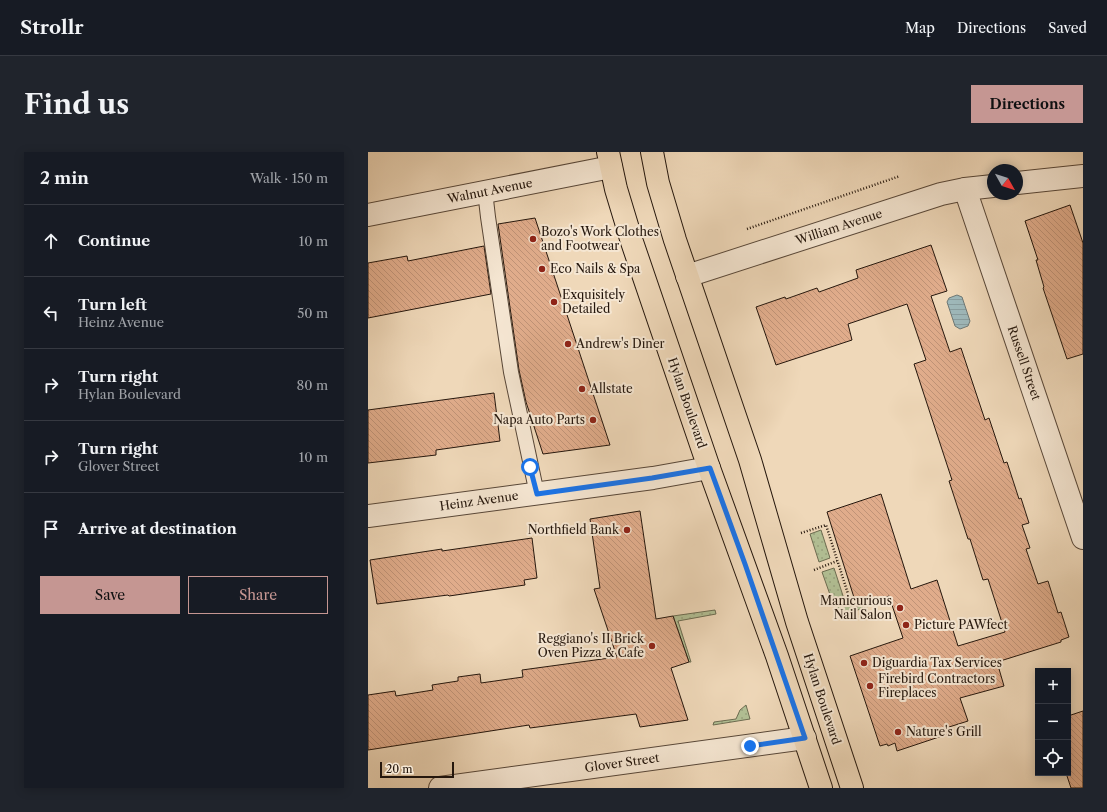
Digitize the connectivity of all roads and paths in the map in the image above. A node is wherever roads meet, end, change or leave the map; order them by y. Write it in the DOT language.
graph roads {
  1 [pos="652,152"];
  2 [pos="610,160"];
  3 [pos="900,176"];
  4 [pos="1083,176"];
  5 [pos="1023,182"];
  6 [pos="987,187"];
  7 [pos="965,189"];
  8 [pos="485,191"];
  9 [pos="368,215"];
  10 [pos="742,231"];
  11 [pos="687,276"];
  12 [pos="710,468"];
  13 [pos="537,494"];
  14 [pos="368,516"];
  15 [pos="801,533"];
  16 [pos="1083,538"];
  17 [pos="837,561"];
  18 [pos="814,570"];
  19 [pos="849,597"];
  20 [pos="805,738"];
  21 [pos="440,788"];
  22 [pos="821,788"];
  23 [pos="852,788"];
  1 -- 11 [label="main road, Hylan Boulevard"];
  2 -- 8 [label="street, Walnut Avenue"];
  2 -- 12 [label="main road, Hylan Boulevard"];
  3 -- 10 [label="path"];
  4 -- 5 [label="street"];
  6 -- 7 [label="street, William Avenue"];
  7 -- 11 [label="street, William Avenue"];
  7 -- 16 [label="street, Russell Street"];
  8 -- 9 [label="street, Walnut Avenue"];
  8 -- 13 [label="lane"];
  11 -- 23 [label="main road, Hylan Boulevard"];
  12 -- 13 [label="street, Heinz Avenue"];
  12 -- 20 [label="main road, Hylan Boulevard"];
  13 -- 14 [label="street, Heinz Avenue"];
  15 -- 17 [label="path"];
  17 -- 18 [label="path"];
  17 -- 19 [label="path"];
  20 -- 21 [label="street, Glover Street"];
  20 -- 22 [label="main road, Hylan Boulevard"];
}
